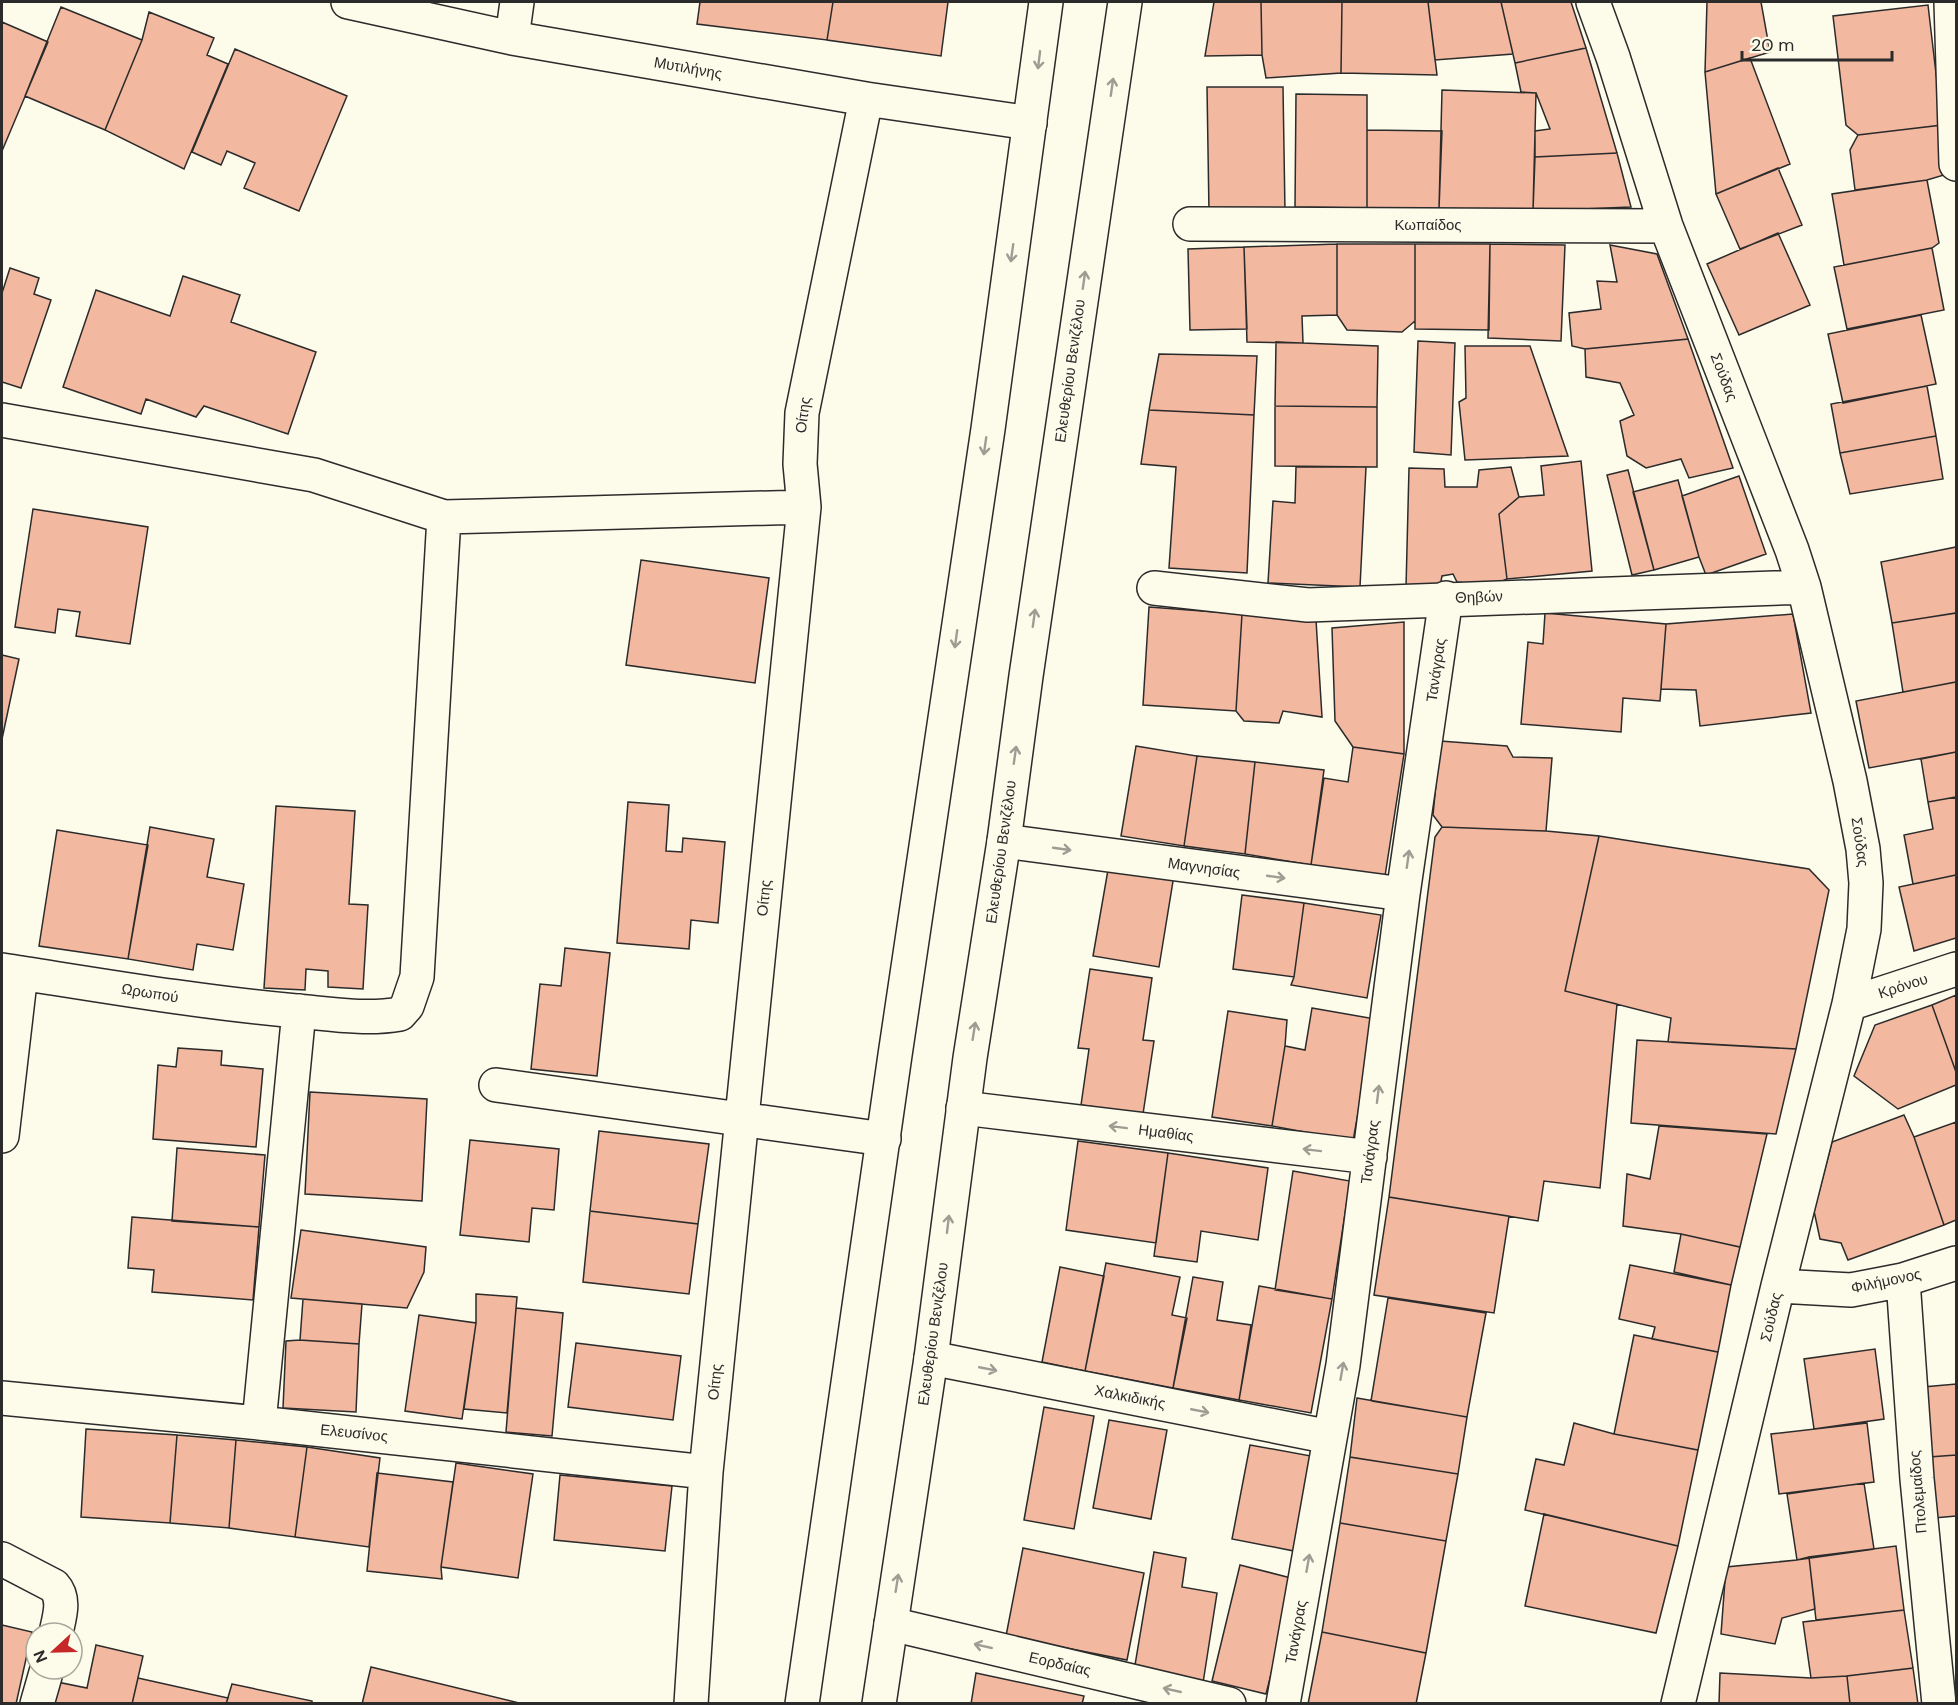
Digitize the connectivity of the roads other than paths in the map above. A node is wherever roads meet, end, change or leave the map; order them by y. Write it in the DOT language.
graph roads {
  1 [pos="348,2"];
  2 [pos="517,2"];
  3 [pos="1046,2"];
  4 [pos="1125,2"];
  5 [pos="1593,2"];
  6 [pos="1951,2"];
  7 [pos="512,38"];
  8 [pos="866,99"];
  9 [pos="1030,123"];
  10 [pos="1956,164"];
  11 [pos="1190,224"];
  12 [pos="1666,226"];
  13 [pos="2,420"];
  14 [pos="804,507"];
  15 [pos="444,517"];
  16 [pos="1804,587"];
  17 [pos="1154,588"];
  18 [pos="1446,598"];
  19 [pos="1004,841"];
  20 [pos="1403,894"];
  21 [pos="1956,969"];
  22 [pos="11,972"];
  23 [pos="1849,1004"];
  24 [pos="299,1011"];
  25 [pos="496,1084"];
  26 [pos="963,1108"];
  27 [pos="741,1118"];
  28 [pos="2,1136"];
  29 [pos="884,1139"];
  30 [pos="1370,1157"];
  31 [pos="1956,1263"];
  32 [pos="1903,1280"];
  33 [pos="1778,1286"];
  34 [pos="931,1358"];
  35 [pos="2,1398"];
  36 [pos="259,1423"];
  37 [pos="1330,1437"];
  38 [pos="706,1472"];
  39 [pos="2,1559"];
  40 [pos="58,1621"];
  41 [pos="891,1624"];
  42 [pos="44,1681"];
  43 [pos="38,1704"];
  44 [pos="691,1704"];
  45 [pos="802,1704"];
  46 [pos="879,1704"];
  47 [pos="1229,1704"];
  48 [pos="1283,1704"];
  49 [pos="1678,1704"];
  50 [pos="1939,1704"];
  1 -- 7 [label="street, Μυτιλήνης"];
  2 -- 7 [label="street"];
  3 -- 9 [label="street, one-way"];
  19 -- 4 [label="street, Ελευθερίου Βενιζέλου, one-way"];
  5 -- 12 [label="street, Σούδας"];
  6 -- 10 [label="street"];
  7 -- 8 [label="street, Μυτιλήνης"];
  8 -- 9 [label="street, Μυτιλήνης"];
  8 -- 14 [label="street, Οίτης"];
  9 -- 29 [label="street, one-way"];
  11 -- 12 [label="street, Κωπαίδος"];
  12 -- 16 [label="street, Σούδας"];
  13 -- 15 [label="street"];
  14 -- 15 [label="street"];
  14 -- 27 [label="street, Οίτης"];
  15 -- 24 [label="street, Ωρωπού"];
  16 -- 18 [label="street, Θηβών"];
  16 -- 23 [label="street, Σούδας"];
  17 -- 18 [label="street, Θηβών"];
  20 -- 18 [label="street, Τανάγρας, one-way"];
  19 -- 20 [label="street, Μαγνησίας, one-way"];
  26 -- 19 [label="street, Ελευθερίου Βενιζέλου, one-way"];
  30 -- 20 [label="street, Τανάγρας, one-way"];
  21 -- 23 [label="street, Κρόνου"];
  22 -- 24 [label="street, Ωρωπού"];
  22 -- 28 [label="street"];
  23 -- 33 [label="street, Σούδας"];
  24 -- 36 [label="street"];
  25 -- 27 [label="street"];
  30 -- 26 [label="street, Ημαθίας, one-way"];
  34 -- 26 [label="street, Ελευθερίου Βενιζέλου, one-way"];
  27 -- 29 [label="street"];
  27 -- 38 [label="street, Οίτης"];
  29 -- 45 [label="street"];
  37 -- 30 [label="street, Τανάγρας, one-way"];
  31 -- 32 [label="street, Φιλήμονος"];
  32 -- 33 [label="street, Φιλήμονος"];
  32 -- 50 [label="street, Πτολεμαίδος"];
  33 -- 49 [label="street, Σούδας"];
  34 -- 37 [label="street, Χαλκιδικής, one-way"];
  41 -- 34 [label="street, Ελευθερίου Βενιζέλου, one-way"];
  35 -- 36 [label="street, Ελευσίνος"];
  36 -- 38 [label="street, Ελευσίνος"];
  48 -- 37 [label="street, Τανάγρας, one-way"];
  38 -- 44 [label="street, Οίτης"];
  39 -- 40 [label="street"];
  41 -- 46 [label="street, Ελευθερίου Βενιζέλου"];
  47 -- 41 [label="street, Εορδαίας, one-way"];
  42 -- 43 [label="street"];
}
